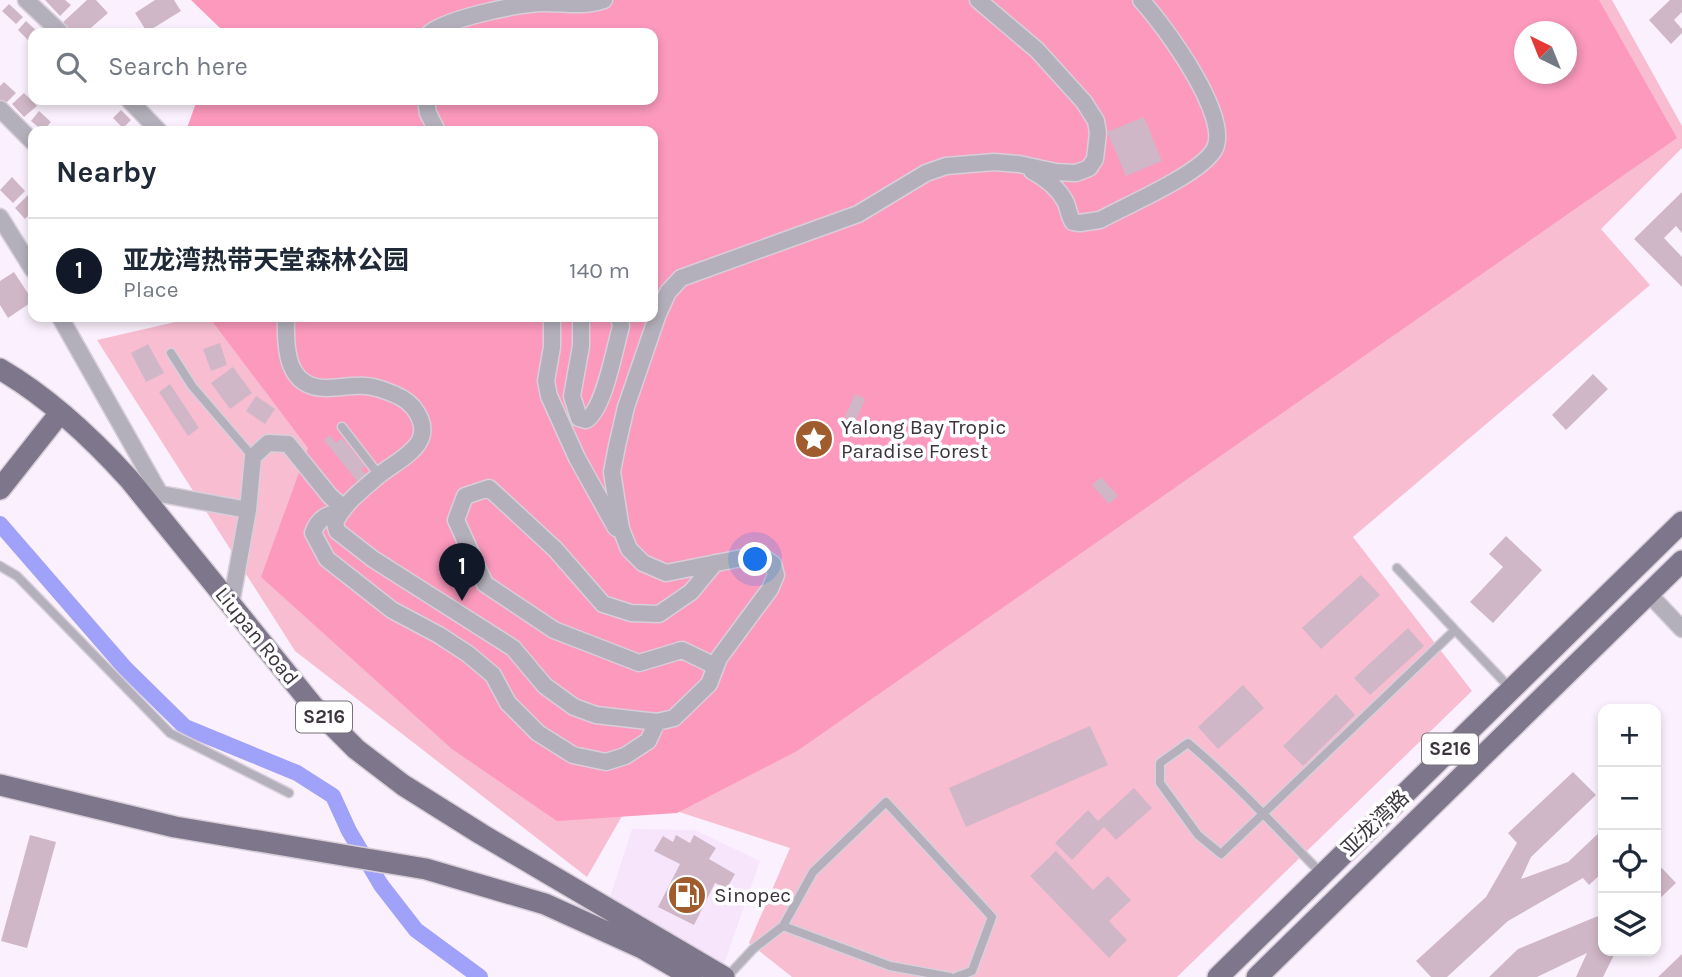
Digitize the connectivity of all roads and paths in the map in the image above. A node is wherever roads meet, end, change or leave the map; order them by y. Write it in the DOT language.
graph roads {
  1 [pos="26,0"];
  2 [pos="604,0"];
  3 [pos="978,0"];
  4 [pos="1141,0"];
  5 [pos="56,28"];
  6 [pos="438,28"];
  7 [pos="134,105"];
  8 [pos="427,105"];
  9 [pos="0,109"];
  10 [pos="154,126"];
  11 [pos="434,126"];
  12 [pos="28,137"];
  13 [pos="1019,164"];
  14 [pos="0,216"];
  15 [pos="28,262"];
  16 [pos="658,314"];
  17 [pos="63,322"];
  18 [pos="286,322"];
  19 [pos="552,322"];
  20 [pos="581,322"];
  21 [pos="620,322"];
  22 [pos="655,322"];
  23 [pos="171,353"];
  24 [pos="0,369"];
  25 [pos="60,413"];
  26 [pos="342,427"];
  27 [pos="253,457"];
  28 [pos="379,475"];
  29 [pos="0,489"];
  30 [pos="139,490"];
  31 [pos="160,494"];
  32 [pos="344,509"];
  33 [pos="248,510"];
  34 [pos="1682,522"];
  35 [pos="629,550"];
  36 [pos="715,563"];
  37 [pos="0,566"];
  38 [pos="1397,568"];
  39 [pos="1676,570"];
  40 [pos="1648,593"];
  41 [pos="231,604"];
  42 [pos="1682,629"];
  43 [pos="1455,630"];
  44 [pos="715,666"];
  45 [pos="1511,689"];
  46 [pos="657,722"];
  47 [pos="0,785"];
  48 [pos="289,793"];
  49 [pos="1263,815"];
  50 [pos="1322,874"];
  51 [pos="783,926"];
  52 [pos="692,977"];
  53 [pos="725,977"];
  54 [pos="950,977"];
  55 [pos="956,977"];
  56 [pos="1218,977"];
  57 [pos="1257,977"];
  1 -- 5 [label="street"];
  2 -- 6 [label="street"];
  3 -- 13 [label="street"];
  4 -- 13 [label="street"];
  7 -- 10 [label="street"];
  8 -- 11 [label="street"];
  9 -- 12 [label="street"];
  13 -- 16 [label="street"];
  14 -- 15 [label="street"];
  17 -- 31 [label="street"];
  18 -- 28 [label="street"];
  19 -- 35 [label="street"];
  20 -- 21 [label="street"];
  22 -- 35 [label="street"];
  23 -- 27 [label="lane"];
  24 -- 25 [label="main road, Liupan Road / S216"];
  25 -- 29 [label="main road"];
  25 -- 30 [label="main road, Liupan Road / S216"];
  26 -- 28 [label="lane"];
  27 -- 32 [label="street"];
  27 -- 33 [label="street"];
  28 -- 32 [label="street"];
  30 -- 31 [label="street"];
  30 -- 41 [label="main road, Liupan Road / S216"];
  31 -- 33 [label="street"];
  32 -- 46 [label="street"];
  32 -- 46 [label="street"];
  33 -- 41 [label="street"];
  34 -- 45 [label="main road, 亚龙湾路 / S216"];
  35 -- 36 [label="street"];
  36 -- 44 [label="street"];
  36 -- 44 [label="street"];
  37 -- 48 [label="lane"];
  38 -- 43 [label="lane"];
  39 -- 40 [label="main road, 亚龙湾路 / S216"];
  40 -- 42 [label="street"];
  40 -- 57 [label="main road, 亚龙湾路 / S216"];
  41 -- 53 [label="main road, Liupan Road / S216"];
  43 -- 45 [label="lane"];
  43 -- 49 [label="lane"];
  44 -- 46 [label="street"];
  45 -- 50 [label="main road, 亚龙湾路 / S216"];
  47 -- 52 [label="main road"];
  49 -- 49 [label="lane"];
  49 -- 50 [label="lane"];
  50 -- 56 [label="main road, 亚龙湾路 / S216"];
  51 -- 53 [label="lane"];
  51 -- 54 [label="lane"];
  51 -- 55 [label="lane"];
}
